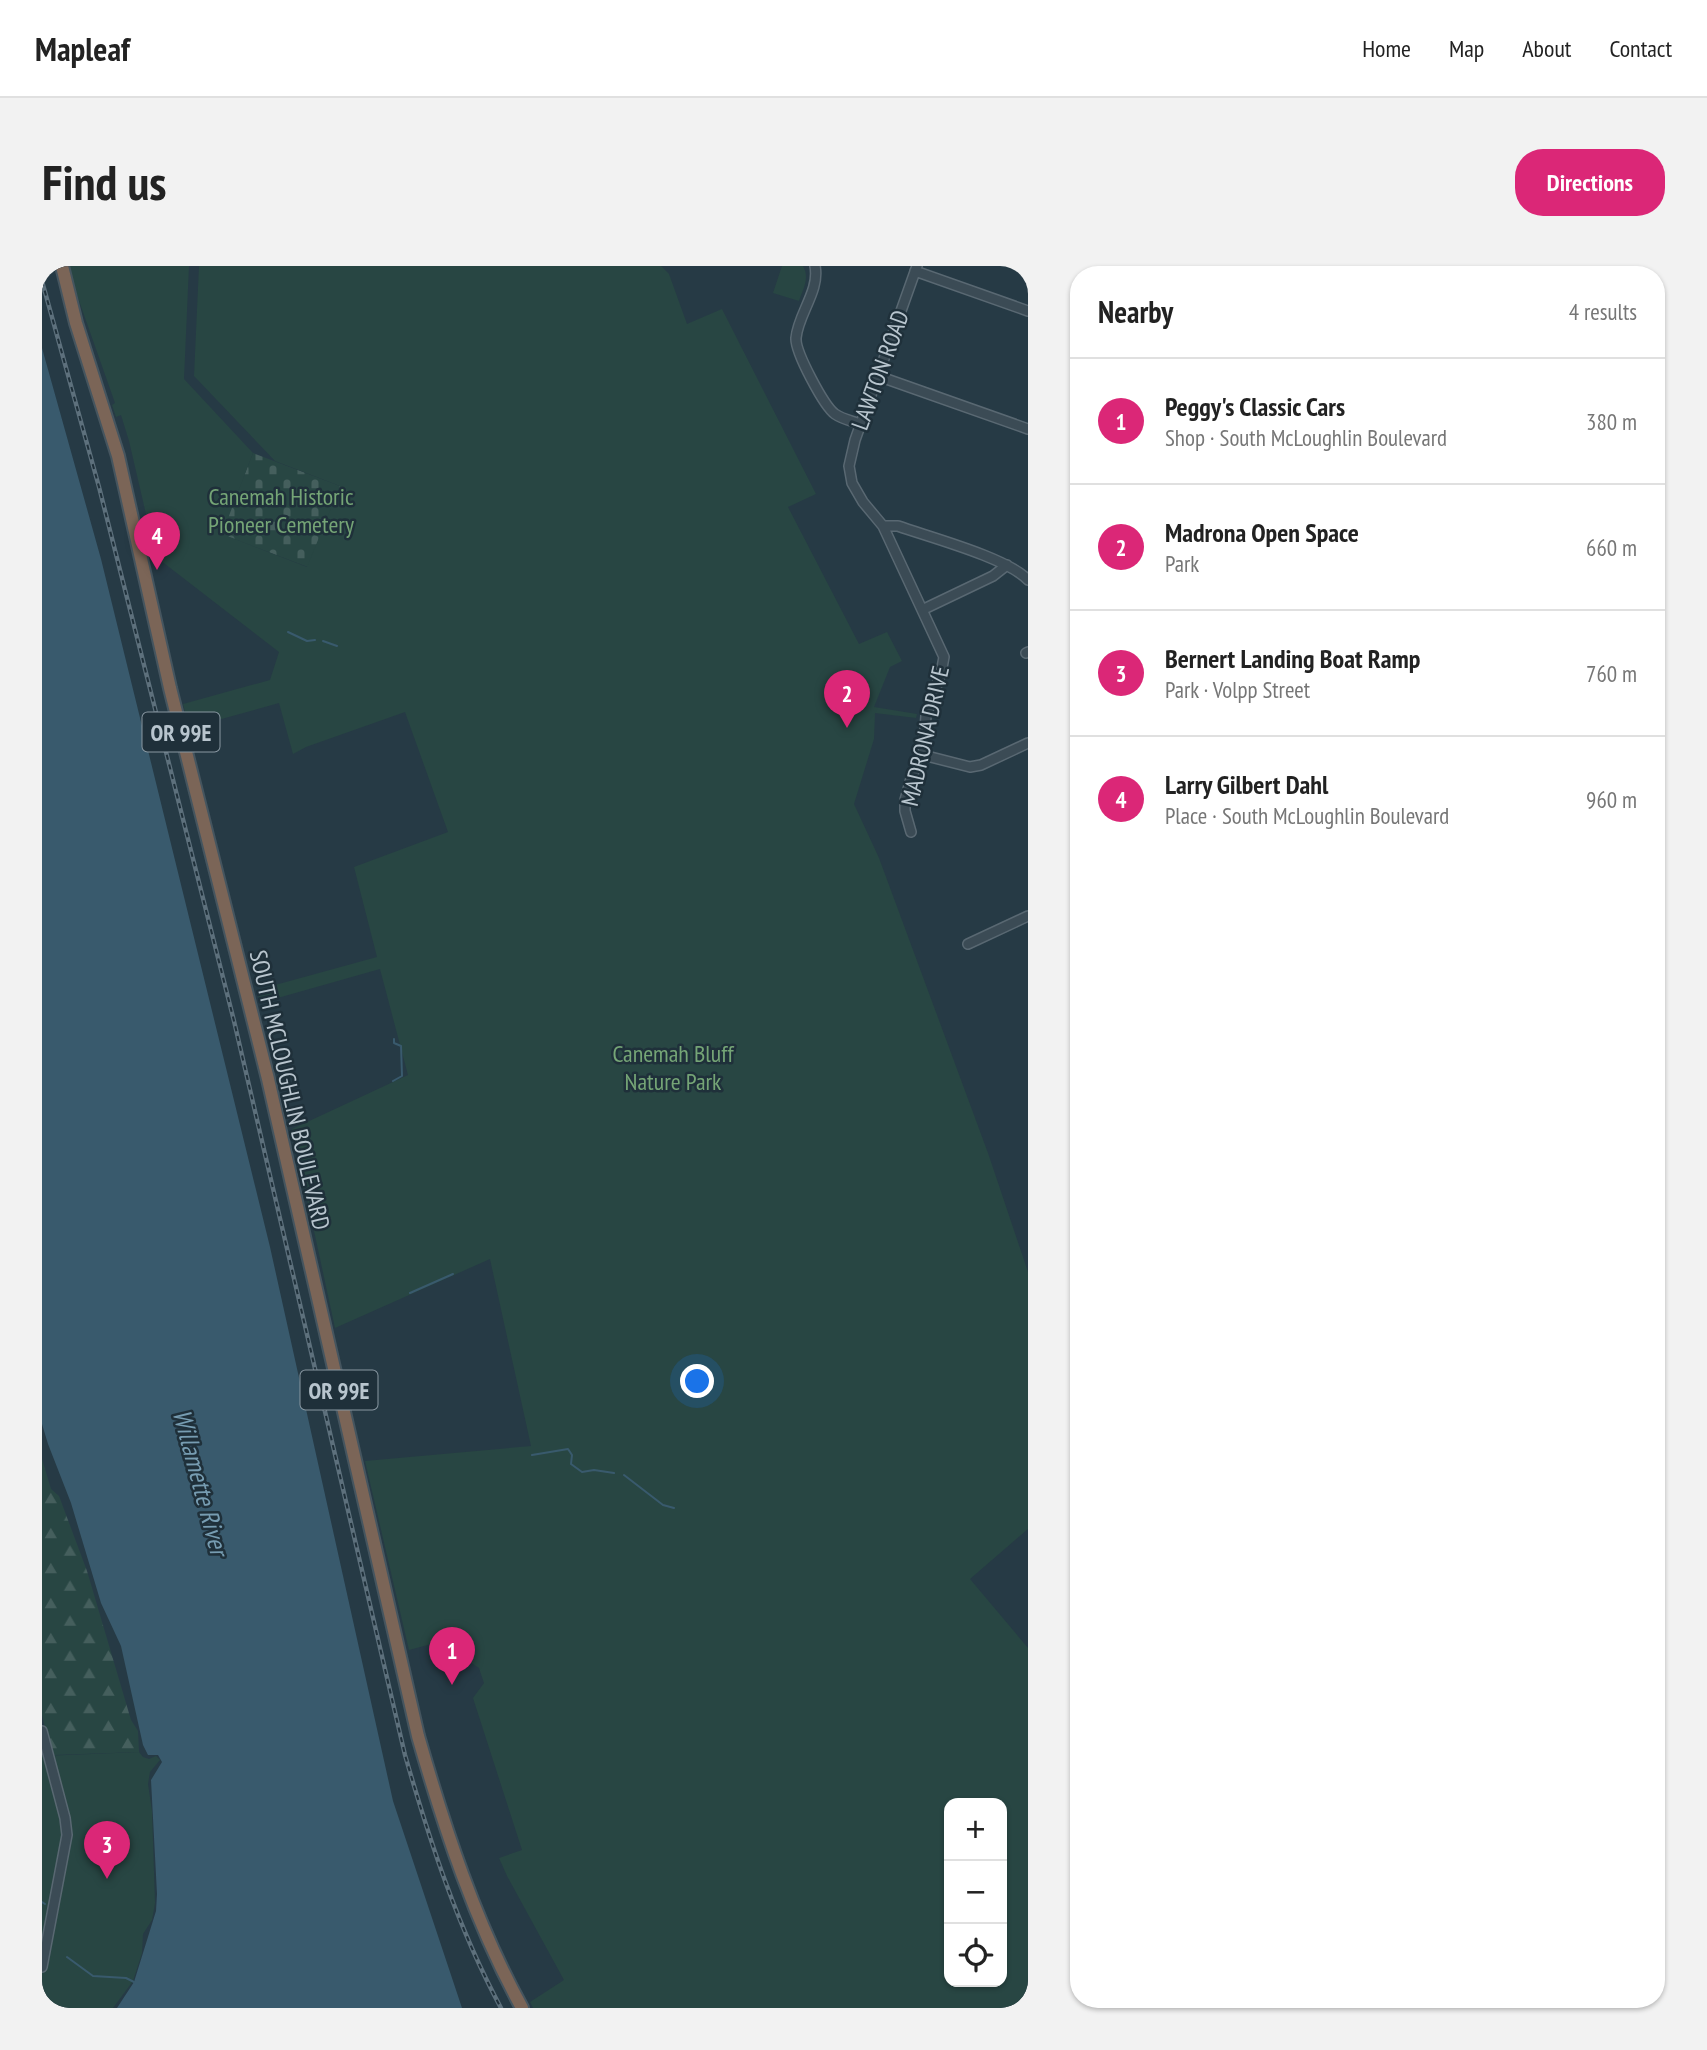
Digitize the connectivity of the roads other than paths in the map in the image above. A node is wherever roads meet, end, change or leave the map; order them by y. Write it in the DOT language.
graph roads {
  1 [pos="62,266"];
  2 [pos="815,266"];
  3 [pos="916,268"];
  4 [pos="1028,311"];
  5 [pos="878,376"];
  6 [pos="860,424"];
  7 [pos="1028,429"];
  8 [pos="850,475"];
  9 [pos="883,526"];
  10 [pos="1007,565"];
  11 [pos="1028,580"];
  12 [pos="924,609"];
  13 [pos="1028,743"];
  14 [pos="923,755"];
  15 [pos="911,832"];
  16 [pos="1028,916"];
  17 [pos="968,944"];
  18 [pos="42,1731"];
  19 [pos="46,1759"];
  20 [pos="42,1967"];
  21 [pos="522,2008"];
  1 -- 21 [label="highway, SOUTH MCLOUGHLIN BOULEVARD / OR 99E"];
  2 -- 6 [label="street"];
  3 -- 4 [label="street"];
  3 -- 5 [label="street, LAWTON ROAD"];
  5 -- 6 [label="street, LAWTON ROAD"];
  5 -- 7 [label="street"];
  6 -- 8 [label="street, LAWTON ROAD"];
  8 -- 9 [label="street, MADRONA DRIVE"];
  9 -- 10 [label="street"];
  9 -- 12 [label="street, MADRONA DRIVE"];
  10 -- 11 [label="street"];
  10 -- 12 [label="street"];
  12 -- 14 [label="street, MADRONA DRIVE"];
  13 -- 14 [label="street"];
  14 -- 15 [label="street, MADRONA DRIVE"];
  16 -- 17 [label="street"];
  18 -- 19 [label="street"];
  19 -- 20 [label="street"];
}
